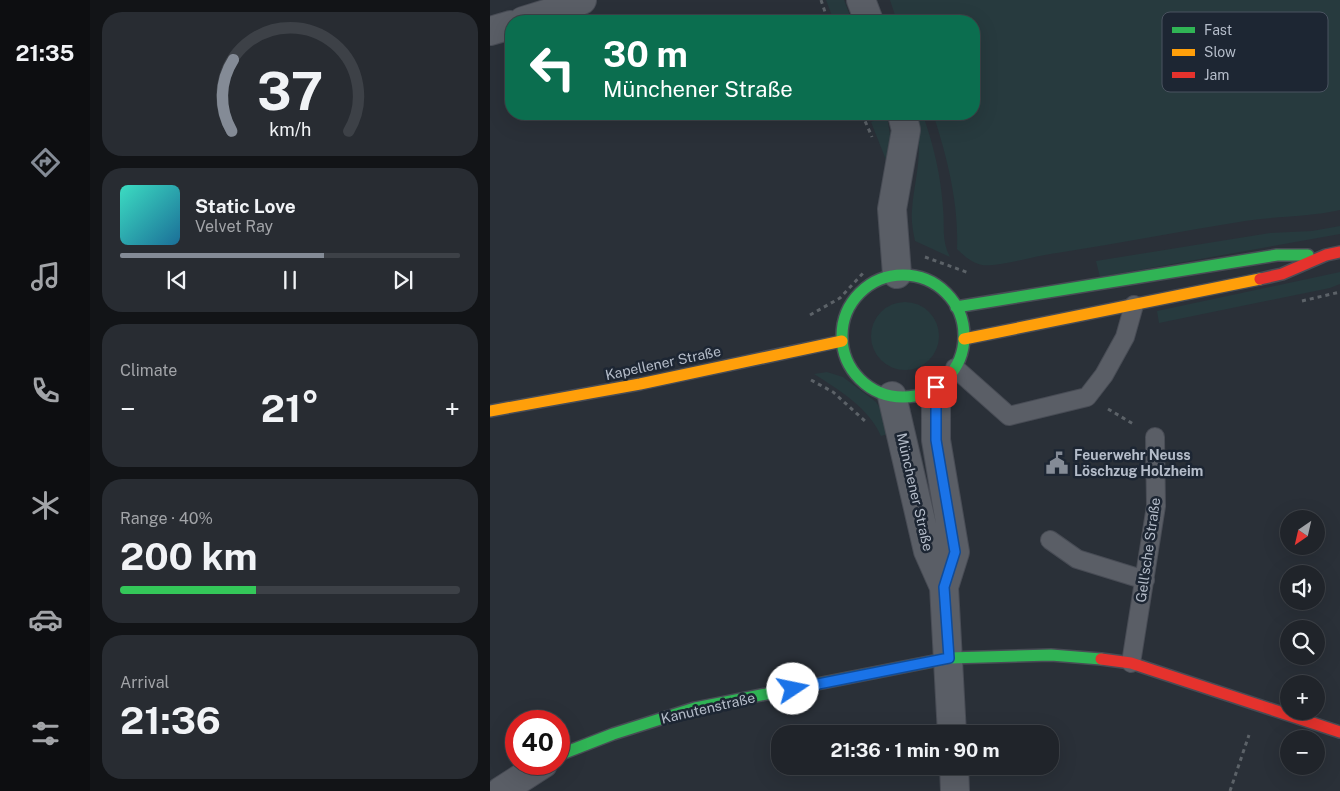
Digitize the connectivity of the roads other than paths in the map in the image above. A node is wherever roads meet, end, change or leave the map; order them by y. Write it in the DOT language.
graph roads {
  1 [pos="582,0"];
  2 [pos="861,0"];
  3 [pos="542,15"];
  4 [pos="867,15"];
  5 [pos="505,27"];
  6 [pos="490,31"];
  7 [pos="904,120"];
  8 [pos="1340,252"];
  9 [pos="1326,255"];
  10 [pos="897,274"];
  11 [pos="1134,305"];
  12 [pos="956,307"];
  13 [pos="964,339"];
  14 [pos="842,341"];
  15 [pos="955,368"];
  16 [pos="936,387"];
  17 [pos="892,396"];
  18 [pos="490,412"];
  19 [pos="1155,437"];
  20 [pos="1050,540"];
  21 [pos="1145,580"];
  22 [pos="944,587"];
  23 [pos="949,658"];
  24 [pos="1131,663"];
  25 [pos="952,725"];
  26 [pos="1340,732"];
  27 [pos="570,751"];
  28 [pos="526,775"];
  29 [pos="954,775"];
  30 [pos="501,791"];
  31 [pos="955,791"];
  1 -- 3 [label="street"];
  2 -- 4 [label="street"];
  5 -- 6 [label="street"];
  7 -- 10 [label="street"];
  8 -- 9 [label="main road"];
  9 -- 11 [label="main road"];
  9 -- 12 [label="main road"];
  10 -- 12 [label="main road"];
  10 -- 14 [label="main road"];
  11 -- 13 [label="main road"];
  11 -- 15 [label="lane"];
  12 -- 13 [label="main road"];
  13 -- 15 [label="main road"];
  14 -- 17 [label="main road"];
  14 -- 18 [label="main road, Kapellener Straße"];
  15 -- 16 [label="main road"];
  16 -- 17 [label="main road"];
  16 -- 22 [label="street, Münchener Straße"];
  17 -- 22 [label="street, Münchener Straße"];
  19 -- 21 [label="lane, Gell'sche Straße"];
  20 -- 21 [label="lane"];
  21 -- 24 [label="lane, Gell'sche Straße"];
  22 -- 23 [label="street, Münchener Straße"];
  23 -- 24 [label="main road"];
  23 -- 25 [label="street, Münchener Straße"];
  23 -- 27 [label="main road, Kanutenstraße"];
  24 -- 26 [label="main road"];
  28 -- 30 [label="street"];
  29 -- 31 [label="street"];
}
